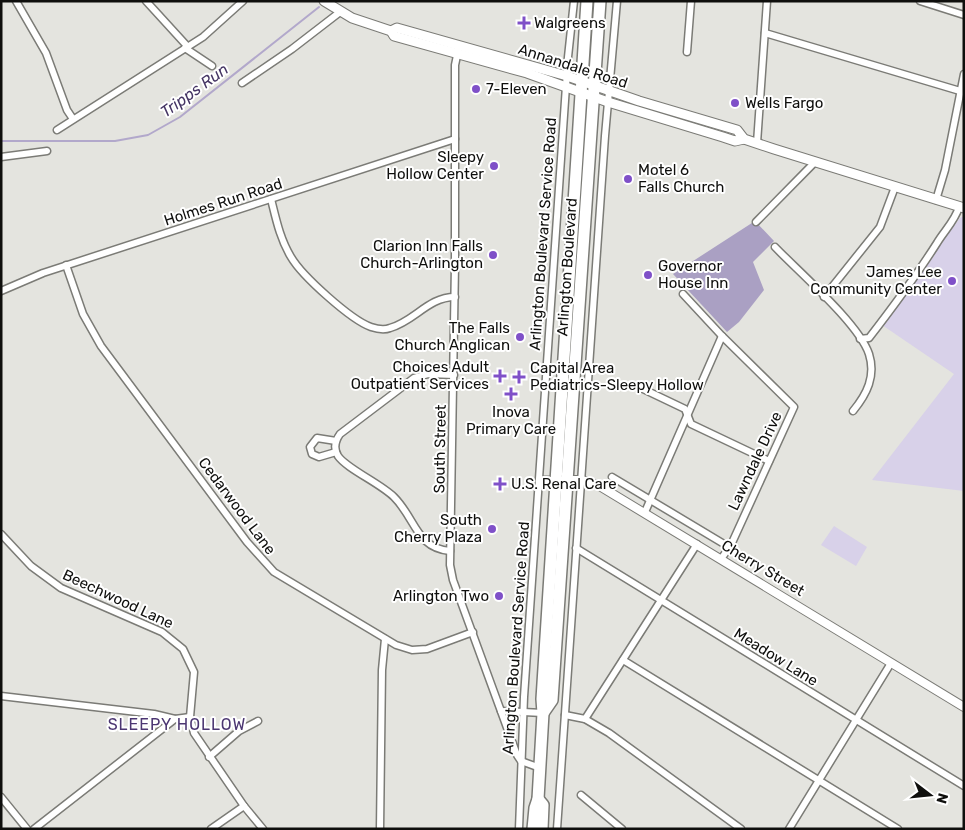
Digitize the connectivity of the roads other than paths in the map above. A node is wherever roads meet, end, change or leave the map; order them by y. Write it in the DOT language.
graph roads {
  1 [pos="16,1"];
  2 [pos="146,1"];
  3 [pos="243,1"];
  4 [pos="324,1"];
  5 [pos="574,1"];
  6 [pos="587,1"];
  7 [pos="600,1"];
  8 [pos="617,1"];
  9 [pos="691,1"];
  10 [pos="767,1"];
  11 [pos="920,1"];
  12 [pos="340,12"];
  13 [pos="964,15"];
  14 [pos="765,32"];
  15 [pos="187,48"];
  16 [pos="459,49"];
  17 [pos="687,52"];
  18 [pos="212,66"];
  19 [pos="964,74"];
  20 [pos="567,76"];
  21 [pos="242,83"];
  22 [pos="566,86"];
  23 [pos="581,86"];
  24 [pos="594,90"];
  25 [pos="610,91"];
  26 [pos="960,91"];
  27 [pos="608,102"];
  28 [pos="72,120"];
  29 [pos="57,130"];
  30 [pos="454,139"];
  31 [pos="744,139"];
  32 [pos="758,144"];
  33 [pos="47,151"];
  34 [pos="1,156"];
  35 [pos="815,162"];
  36 [pos="895,187"];
  37 [pos="271,199"];
  38 [pos="936,200"];
  39 [pos="961,208"];
  40 [pos="558,217"];
  41 [pos="573,218"];
  42 [pos="756,222"];
  43 [pos="775,247"];
  44 [pos="66,265"];
  45 [pos="580,290"];
  46 [pos="595,290"];
  47 [pos="1,291"];
  48 [pos="683,294"];
  49 [pos="455,297"];
  50 [pos="824,297"];
  51 [pos="722,336"];
  52 [pos="860,339"];
  53 [pos="454,375"];
  54 [pos="641,388"];
  55 [pos="853,411"];
  56 [pos="688,417"];
  57 [pos="336,440"];
  58 [pos="336,452"];
  59 [pos="769,461"];
  60 [pos="612,477"];
  61 [pos="539,480"];
  62 [pos="561,480"];
  63 [pos="582,480"];
  64 [pos="650,500"];
  65 [pos="645,512"];
  66 [pos="1,534"];
  67 [pos="697,544"];
  68 [pos="729,547"];
  69 [pos="576,548"];
  70 [pos="450,551"];
  71 [pos="722,559"];
  72 [pos="661,600"];
  73 [pos="473,632"];
  74 [pos="385,639"];
  75 [pos="623,660"];
  76 [pos="891,663"];
  77 [pos="1,696"];
  78 [pos="964,707"];
  79 [pos="501,711"];
  80 [pos="523,712"];
  81 [pos="543,712"];
  82 [pos="565,715"];
  83 [pos="190,717"];
  84 [pos="175,719"];
  85 [pos="585,719"];
  86 [pos="856,720"];
  87 [pos="258,721"];
  88 [pos="209,756"];
  89 [pos="521,761"];
  90 [pos="540,768"];
  91 [pos="819,780"];
  92 [pos="964,786"];
  93 [pos="581,796"];
  94 [pos="1,797"];
  95 [pos="538,799"];
  96 [pos="244,806"];
  97 [pos="27,829"];
  98 [pos="34,829"];
  99 [pos="211,829"];
  100 [pos="263,829"];
  101 [pos="380,829"];
  102 [pos="519,829"];
  103 [pos="533,829"];
  104 [pos="542,829"];
  105 [pos="557,829"];
  106 [pos="622,829"];
  107 [pos="741,829"];
  108 [pos="789,829"];
  109 [pos="898,829"];
  1 -- 28 [label="street"];
  2 -- 15 [label="street"];
  3 -- 15 [label="street"];
  4 -- 12 [label="main road, Annandale Road"];
  5 -- 20 [label="street, Arlington Boulevard Service Road"];
  6 -- 23 [label="highway, Arlington Boulevard"];
  7 -- 24 [label="highway, Arlington Boulevard"];
  8 -- 25 [label="street"];
  9 -- 17 [label="street"];
  10 -- 14 [label="street"];
  11 -- 13 [label="street"];
  12 -- 16 [label="main road, Annandale Road"];
  12 -- 21 [label="street"];
  14 -- 26 [label="street"];
  14 -- 32 [label="street"];
  15 -- 18 [label="street"];
  15 -- 28 [label="street"];
  16 -- 20 [label="main road, Annandale Road"];
  16 -- 22 [label="main road, Annandale Road"];
  16 -- 30 [label="street, South Street"];
  19 -- 26 [label="street"];
  20 -- 22 [label="street, Arlington Boulevard Service Road"];
  20 -- 23 [label="main road, Annandale Road"];
  22 -- 23 [label="main road, Annandale Road"];
  22 -- 40 [label="street, Arlington Boulevard Service Road"];
  23 -- 24 [label="main road, Annandale Road"];
  23 -- 41 [label="highway, Arlington Boulevard"];
  24 -- 25 [label="main road, Annandale Road"];
  24 -- 27 [label="main road, Annandale Road"];
  24 -- 45 [label="highway, Arlington Boulevard"];
  25 -- 27 [label="street"];
  25 -- 31 [label="main road, Annandale Road"];
  26 -- 38 [label="street"];
  27 -- 31 [label="main road, Annandale Road"];
  27 -- 46 [label="street"];
  28 -- 29 [label="street"];
  30 -- 37 [label="street, Holmes Run Road"];
  30 -- 49 [label="street, South Street"];
  31 -- 32 [label="main road, Annandale Road"];
  32 -- 35 [label="main road, Annandale Road"];
  33 -- 34 [label="street"];
  35 -- 36 [label="main road, Annandale Road"];
  35 -- 42 [label="street"];
  36 -- 38 [label="main road, Annandale Road"];
  36 -- 50 [label="street"];
  37 -- 44 [label="street, Holmes Run Road"];
  37 -- 49 [label="street"];
  38 -- 39 [label="main road, Annandale Road"];
  39 -- 52 [label="street"];
  40 -- 41 [label="street"];
  40 -- 61 [label="street, Arlington Boulevard Service Road"];
  41 -- 62 [label="highway, Arlington Boulevard"];
  43 -- 50 [label="street"];
  44 -- 47 [label="street, Holmes Run Road"];
  44 -- 74 [label="street, Cedarwood Lane"];
  45 -- 46 [label="street"];
  45 -- 62 [label="highway, Arlington Boulevard"];
  46 -- 63 [label="street"];
  48 -- 51 [label="street, Lawndale Drive"];
  49 -- 53 [label="street, South Street"];
  50 -- 52 [label="street"];
  51 -- 56 [label="street"];
  51 -- 59 [label="street, Lawndale Drive"];
  52 -- 55 [label="street"];
  53 -- 57 [label="street"];
  53 -- 70 [label="street, South Street"];
  54 -- 56 [label="street"];
  56 -- 59 [label="street"];
  56 -- 64 [label="street"];
  57 -- 58 [label="street"];
  57 -- 58 [label="street"];
  58 -- 70 [label="street"];
  59 -- 68 [label="street, Lawndale Drive"];
  60 -- 64 [label="street, Cherry Street"];
  61 -- 62 [label="street, Cherry Street"];
  61 -- 80 [label="street, Arlington Boulevard Service Road"];
  62 -- 63 [label="street, Cherry Street"];
  62 -- 81 [label="highway, Arlington Boulevard"];
  63 -- 65 [label="street, Cherry Street"];
  63 -- 69 [label="street"];
  64 -- 65 [label="street"];
  64 -- 68 [label="street, Cherry Street"];
  65 -- 67 [label="street, Cherry Street"];
  66 -- 83 [label="street, Beechwood Lane"];
  67 -- 71 [label="street, Cherry Street"];
  67 -- 72 [label="street"];
  68 -- 71 [label="street, Lawndale Drive"];
  69 -- 72 [label="street, Meadow Lane"];
  69 -- 82 [label="street"];
  70 -- 73 [label="street, South Street"];
  71 -- 76 [label="street, Cherry Street"];
  72 -- 75 [label="street"];
  72 -- 86 [label="street, Meadow Lane"];
  73 -- 74 [label="street, Cedarwood Lane"];
  73 -- 79 [label="street, South Street"];
  74 -- 101 [label="street"];
  75 -- 85 [label="street"];
  75 -- 91 [label="street"];
  76 -- 78 [label="street, Cherry Street"];
  76 -- 86 [label="street"];
  77 -- 84 [label="street"];
  79 -- 80 [label="street"];
  79 -- 89 [label="street, South Street"];
  80 -- 81 [label="street"];
  80 -- 89 [label="street, Arlington Boulevard Service Road"];
  81 -- 90 [label="highway, Arlington Boulevard"];
  82 -- 85 [label="street"];
  82 -- 105 [label="street"];
  83 -- 84 [label="street"];
  83 -- 88 [label="street, Beechwood Lane"];
  84 -- 98 [label="street"];
  85 -- 107 [label="street"];
  86 -- 91 [label="street"];
  86 -- 92 [label="street, Meadow Lane"];
  87 -- 88 [label="street"];
  88 -- 96 [label="street, Beechwood Lane"];
  89 -- 90 [label="street"];
  89 -- 102 [label="street, Arlington Boulevard Service Road"];
  90 -- 95 [label="highway, Arlington Boulevard"];
  91 -- 108 [label="street"];
  91 -- 109 [label="street"];
  93 -- 106 [label="street"];
  94 -- 97 [label="street"];
  95 -- 103 [label="highway, Arlington Boulevard"];
  95 -- 104 [label="highway, Arlington Boulevard"];
  96 -- 99 [label="street"];
  96 -- 100 [label="street, Beechwood Lane"];
}
